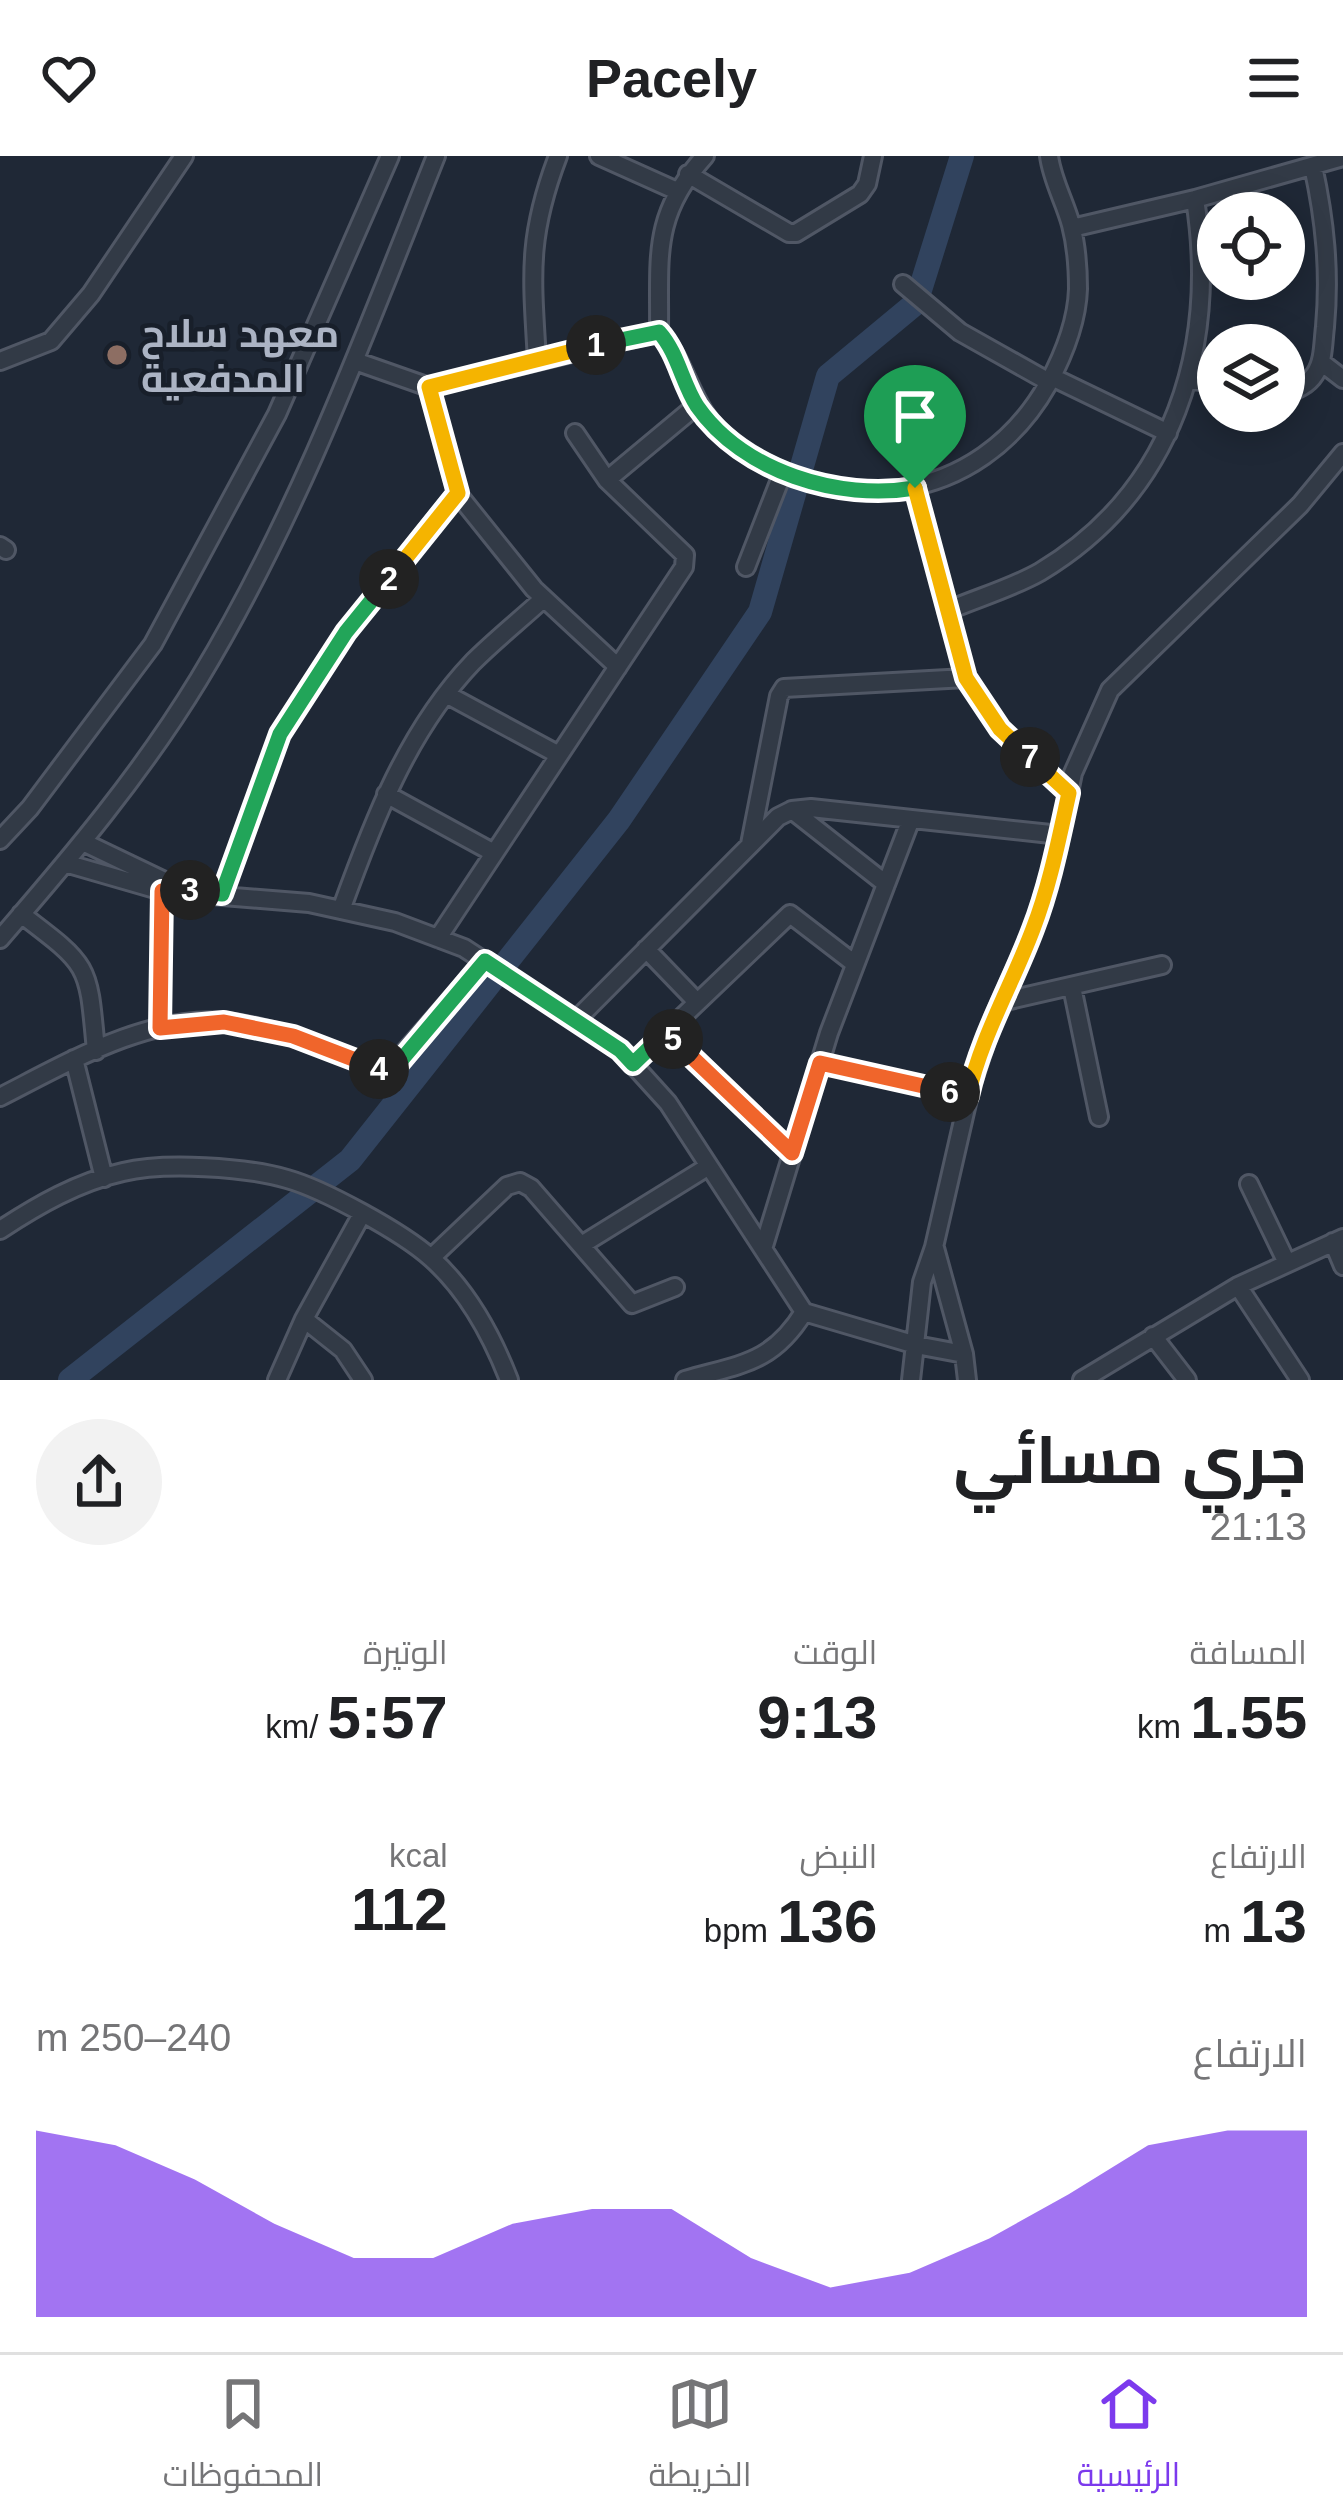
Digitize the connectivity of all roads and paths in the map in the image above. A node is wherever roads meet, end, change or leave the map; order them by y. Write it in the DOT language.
graph roads {
  1 [pos="184,156"];
  2 [pos="389,156"];
  3 [pos="436,156"];
  4 [pos="559,156"];
  5 [pos="599,156"];
  6 [pos="705,156"];
  7 [pos="873,156"];
  8 [pos="1049,156"];
  9 [pos="1343,158"];
  10 [pos="1313,166"];
  11 [pos="688,174"];
  12 [pos="677,190"];
  13 [pos="1195,199"];
  14 [pos="1072,228"];
  15 [pos="903,284"];
  16 [pos="659,332"];
  17 [pos="537,360"];
  18 [pos="355,361"];
  19 [pos="0,362"];
  20 [pos="1321,362"];
  21 [pos="1050,379"];
  22 [pos="1343,379"];
  23 [pos="1188,380"];
  24 [pos="1197,381"];
  25 [pos="1305,384"];
  26 [pos="429,387"];
  27 [pos="697,405"];
  28 [pos="575,433"];
  29 [pos="1168,433"];
  30 [pos="1343,453"];
  31 [pos="796,476"];
  32 [pos="607,479"];
  33 [pos="915,488"];
  34 [pos="458,493"];
  35 [pos="746,567"];
  36 [pos="543,598"];
  37 [pos="947,611"];
  38 [pos="618,667"];
  39 [pos="966,678"];
  40 [pos="446,694"];
  41 [pos="559,755"];
  42 [pos="1069,793"];
  43 [pos="386,794"];
  44 [pos="792,810"];
  45 [pos="911,819"];
  46 [pos="1060,835"];
  47 [pos="0,840"];
  48 [pos="82,842"];
  49 [pos="750,845"];
  50 [pos="494,853"];
  51 [pos="65,863"];
  52 [pos="886,884"];
  53 [pos="182,890"];
  54 [pos="162,891"];
  55 [pos="222,894"];
  56 [pos="341,910"];
  57 [pos="21,914"];
  58 [pos="438,938"];
  59 [pos="0,939"];
  60 [pos="646,950"];
  61 [pos="485,961"];
  62 [pos="856,964"];
  63 [pos="1162,965"];
  64 [pos="1072,987"];
  65 [pos="697,1002"];
  66 [pos="1001,1002"];
  67 [pos="576,1020"];
  68 [pos="160,1028"];
  69 [pos="666,1032"];
  70 [pos="96,1052"];
  71 [pos="74,1059"];
  72 [pos="820,1063"];
  73 [pos="633,1064"];
  74 [pos="968,1096"];
  75 [pos="0,1097"];
  76 [pos="1099,1117"];
  77 [pos="792,1153"];
  78 [pos="709,1166"];
  79 [pos="104,1178"];
  80 [pos="1249,1184"];
  81 [pos="362,1214"];
  82 [pos="0,1230"];
  83 [pos="1338,1240"];
  84 [pos="583,1244"];
  85 [pos="934,1247"];
  86 [pos="763,1249"];
  87 [pos="430,1258"];
  88 [pos="1287,1263"];
  89 [pos="1343,1265"];
  90 [pos="1238,1286"];
  91 [pos="676,1287"];
  92 [pos="804,1312"];
  93 [pos="304,1319"];
  94 [pos="1153,1336"];
  95 [pos="916,1345"];
  96 [pos="964,1354"];
  97 [pos="759,1358"];
  98 [pos="1106,1374"];
  99 [pos="277,1380"];
  100 [pos="363,1380"];
  101 [pos="508,1380"];
  102 [pos="685,1380"];
  103 [pos="752,1380"];
  104 [pos="911,1380"];
  105 [pos="967,1380"];
  106 [pos="1082,1380"];
  107 [pos="1187,1380"];
  108 [pos="1300,1380"];
  1 -- 19 [label="street"];
  2 -- 47 [label="street"];
  3 -- 18 [label="street"];
  4 -- 17 [label="street"];
  5 -- 12 [label="street"];
  6 -- 11 [label="street"];
  7 -- 11 [label="street"];
  8 -- 14 [label="street"];
  9 -- 10 [label="street"];
  10 -- 13 [label="street"];
  10 -- 20 [label="street"];
  11 -- 12 [label="street"];
  12 -- 16 [label="street"];
  13 -- 14 [label="street"];
  13 -- 23 [label="street"];
  14 -- 21 [label="street"];
  15 -- 21 [label="street"];
  16 -- 17 [label="street"];
  16 -- 27 [label="street"];
  17 -- 26 [label="street"];
  18 -- 26 [label="street"];
  18 -- 48 [label="street"];
  20 -- 22 [label="street"];
  20 -- 25 [label="street"];
  21 -- 29 [label="street"];
  21 -- 33 [label="street"];
  23 -- 24 [label="street"];
  23 -- 29 [label="street"];
  26 -- 34 [label="street"];
  27 -- 31 [label="street"];
  27 -- 32 [label="street"];
  28 -- 32 [label="street"];
  29 -- 37 [label="street"];
  30 -- 42 [label="street"];
  31 -- 33 [label="street"];
  31 -- 35 [label="street"];
  32 -- 38 [label="street"];
  33 -- 37 [label="street"];
  34 -- 36 [label="street"];
  34 -- 55 [label="street"];
  36 -- 38 [label="street"];
  36 -- 40 [label="street"];
  37 -- 39 [label="street"];
  38 -- 41 [label="street"];
  39 -- 42 [label="street"];
  39 -- 49 [label="street"];
  40 -- 41 [label="street"];
  40 -- 43 [label="street"];
  41 -- 50 [label="street"];
  42 -- 46 [label="street"];
  43 -- 50 [label="street"];
  43 -- 56 [label="street"];
  44 -- 45 [label="street"];
  44 -- 49 [label="street"];
  44 -- 52 [label="street"];
  45 -- 46 [label="street"];
  45 -- 52 [label="street"];
  46 -- 66 [label="street"];
  48 -- 51 [label="street"];
  48 -- 53 [label="street"];
  49 -- 60 [label="street"];
  50 -- 58 [label="street"];
  51 -- 54 [label="street"];
  51 -- 57 [label="street"];
  52 -- 62 [label="street"];
  53 -- 54 [label="street"];
  53 -- 55 [label="street"];
  54 -- 68 [label="street"];
  55 -- 56 [label="street"];
  56 -- 58 [label="street"];
  57 -- 59 [label="street"];
  57 -- 70 [label="street"];
  58 -- 61 [label="street"];
  60 -- 65 [label="street"];
  60 -- 67 [label="street"];
  61 -- 67 [label="street"];
  61 -- 68 [label="street"];
  62 -- 65 [label="street"];
  62 -- 72 [label="street"];
  63 -- 64 [label="street"];
  64 -- 66 [label="street"];
  64 -- 76 [label="street"];
  65 -- 69 [label="street"];
  66 -- 74 [label="street"];
  67 -- 73 [label="street"];
  68 -- 70 [label="street"];
  69 -- 73 [label="street"];
  69 -- 77 [label="street"];
  70 -- 71 [label="street"];
  71 -- 75 [label="street"];
  71 -- 79 [label="street"];
  72 -- 74 [label="street"];
  72 -- 77 [label="street"];
  73 -- 78 [label="street"];
  74 -- 85 [label="street"];
  77 -- 86 [label="street"];
  78 -- 84 [label="street"];
  78 -- 86 [label="street"];
  79 -- 81 [label="street"];
  79 -- 82 [label="street"];
  80 -- 88 [label="street"];
  81 -- 87 [label="street"];
  81 -- 93 [label="street"];
  83 -- 88 [label="street"];
  83 -- 89 [label="street"];
  84 -- 87 [label="street"];
  84 -- 91 [label="street"];
  85 -- 95 [label="street"];
  85 -- 96 [label="street"];
  86 -- 92 [label="street"];
  87 -- 101 [label="street"];
  88 -- 90 [label="street"];
  90 -- 94 [label="street"];
  90 -- 108 [label="street"];
  92 -- 95 [label="street"];
  92 -- 97 [label="street"];
  93 -- 99 [label="street"];
  93 -- 100 [label="street"];
  94 -- 98 [label="street"];
  94 -- 107 [label="street"];
  95 -- 96 [label="street"];
  95 -- 104 [label="street"];
  96 -- 105 [label="street"];
  97 -- 102 [label="street"];
  97 -- 103 [label="street"];
  98 -- 106 [label="street"];
}
